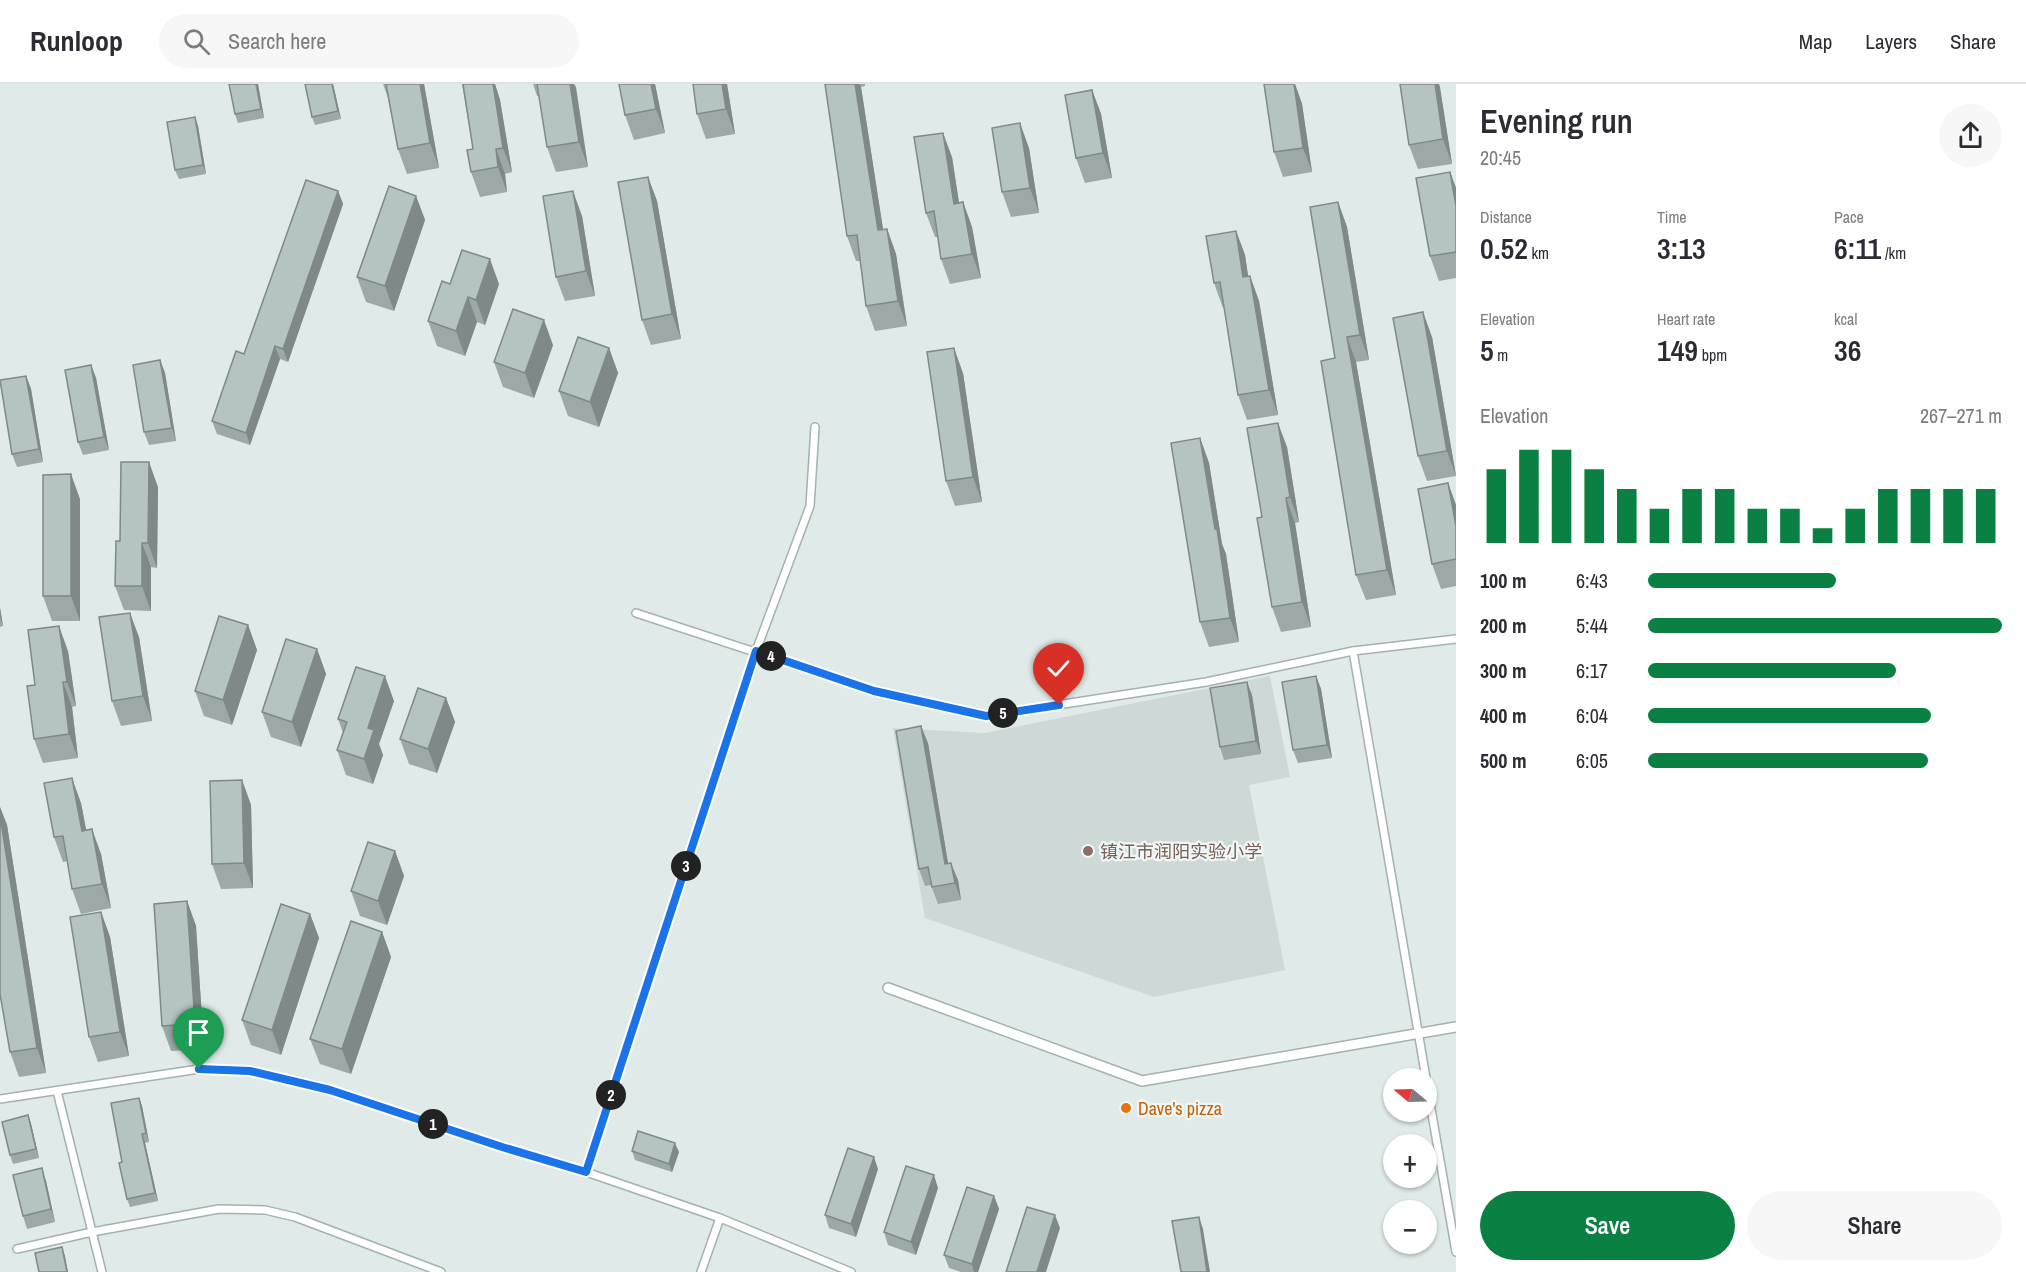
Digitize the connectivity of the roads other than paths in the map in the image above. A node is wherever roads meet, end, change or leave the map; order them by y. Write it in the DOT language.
graph roads {
  1 [pos="814,427"];
  2 [pos="636,613"];
  3 [pos="1456,639"];
  4 [pos="756,651"];
  5 [pos="1353,651"];
  6 [pos="888,988"];
  7 [pos="1456,1028"];
  8 [pos="1419,1034"];
  9 [pos="1424,1068"];
  10 [pos="57,1091"];
  11 [pos="0,1099"];
  12 [pos="1433,1122"];
  13 [pos="586,1172"];
  14 [pos="720,1218"];
  15 [pos="92,1232"];
  16 [pos="17,1249"];
  17 [pos="1456,1252"];
  18 [pos="102,1272"];
  19 [pos="441,1272"];
  20 [pos="701,1272"];
  21 [pos="850,1272"];
  1 -- 4 [label="lane"];
  2 -- 4 [label="lane"];
  3 -- 5 [label="lane"];
  4 -- 5 [label="lane"];
  4 -- 13 [label="lane"];
  5 -- 8 [label="lane"];
  6 -- 8 [label="street"];
  7 -- 8 [label="street"];
  8 -- 9 [label="lane"];
  10 -- 11 [label="lane"];
  10 -- 13 [label="lane"];
  10 -- 15 [label="lane"];
  12 -- 17 [label="lane"];
  13 -- 14 [label="lane"];
  14 -- 20 [label="lane"];
  14 -- 21 [label="lane"];
  15 -- 16 [label="lane"];
  15 -- 18 [label="lane"];
  15 -- 19 [label="lane"];
}
